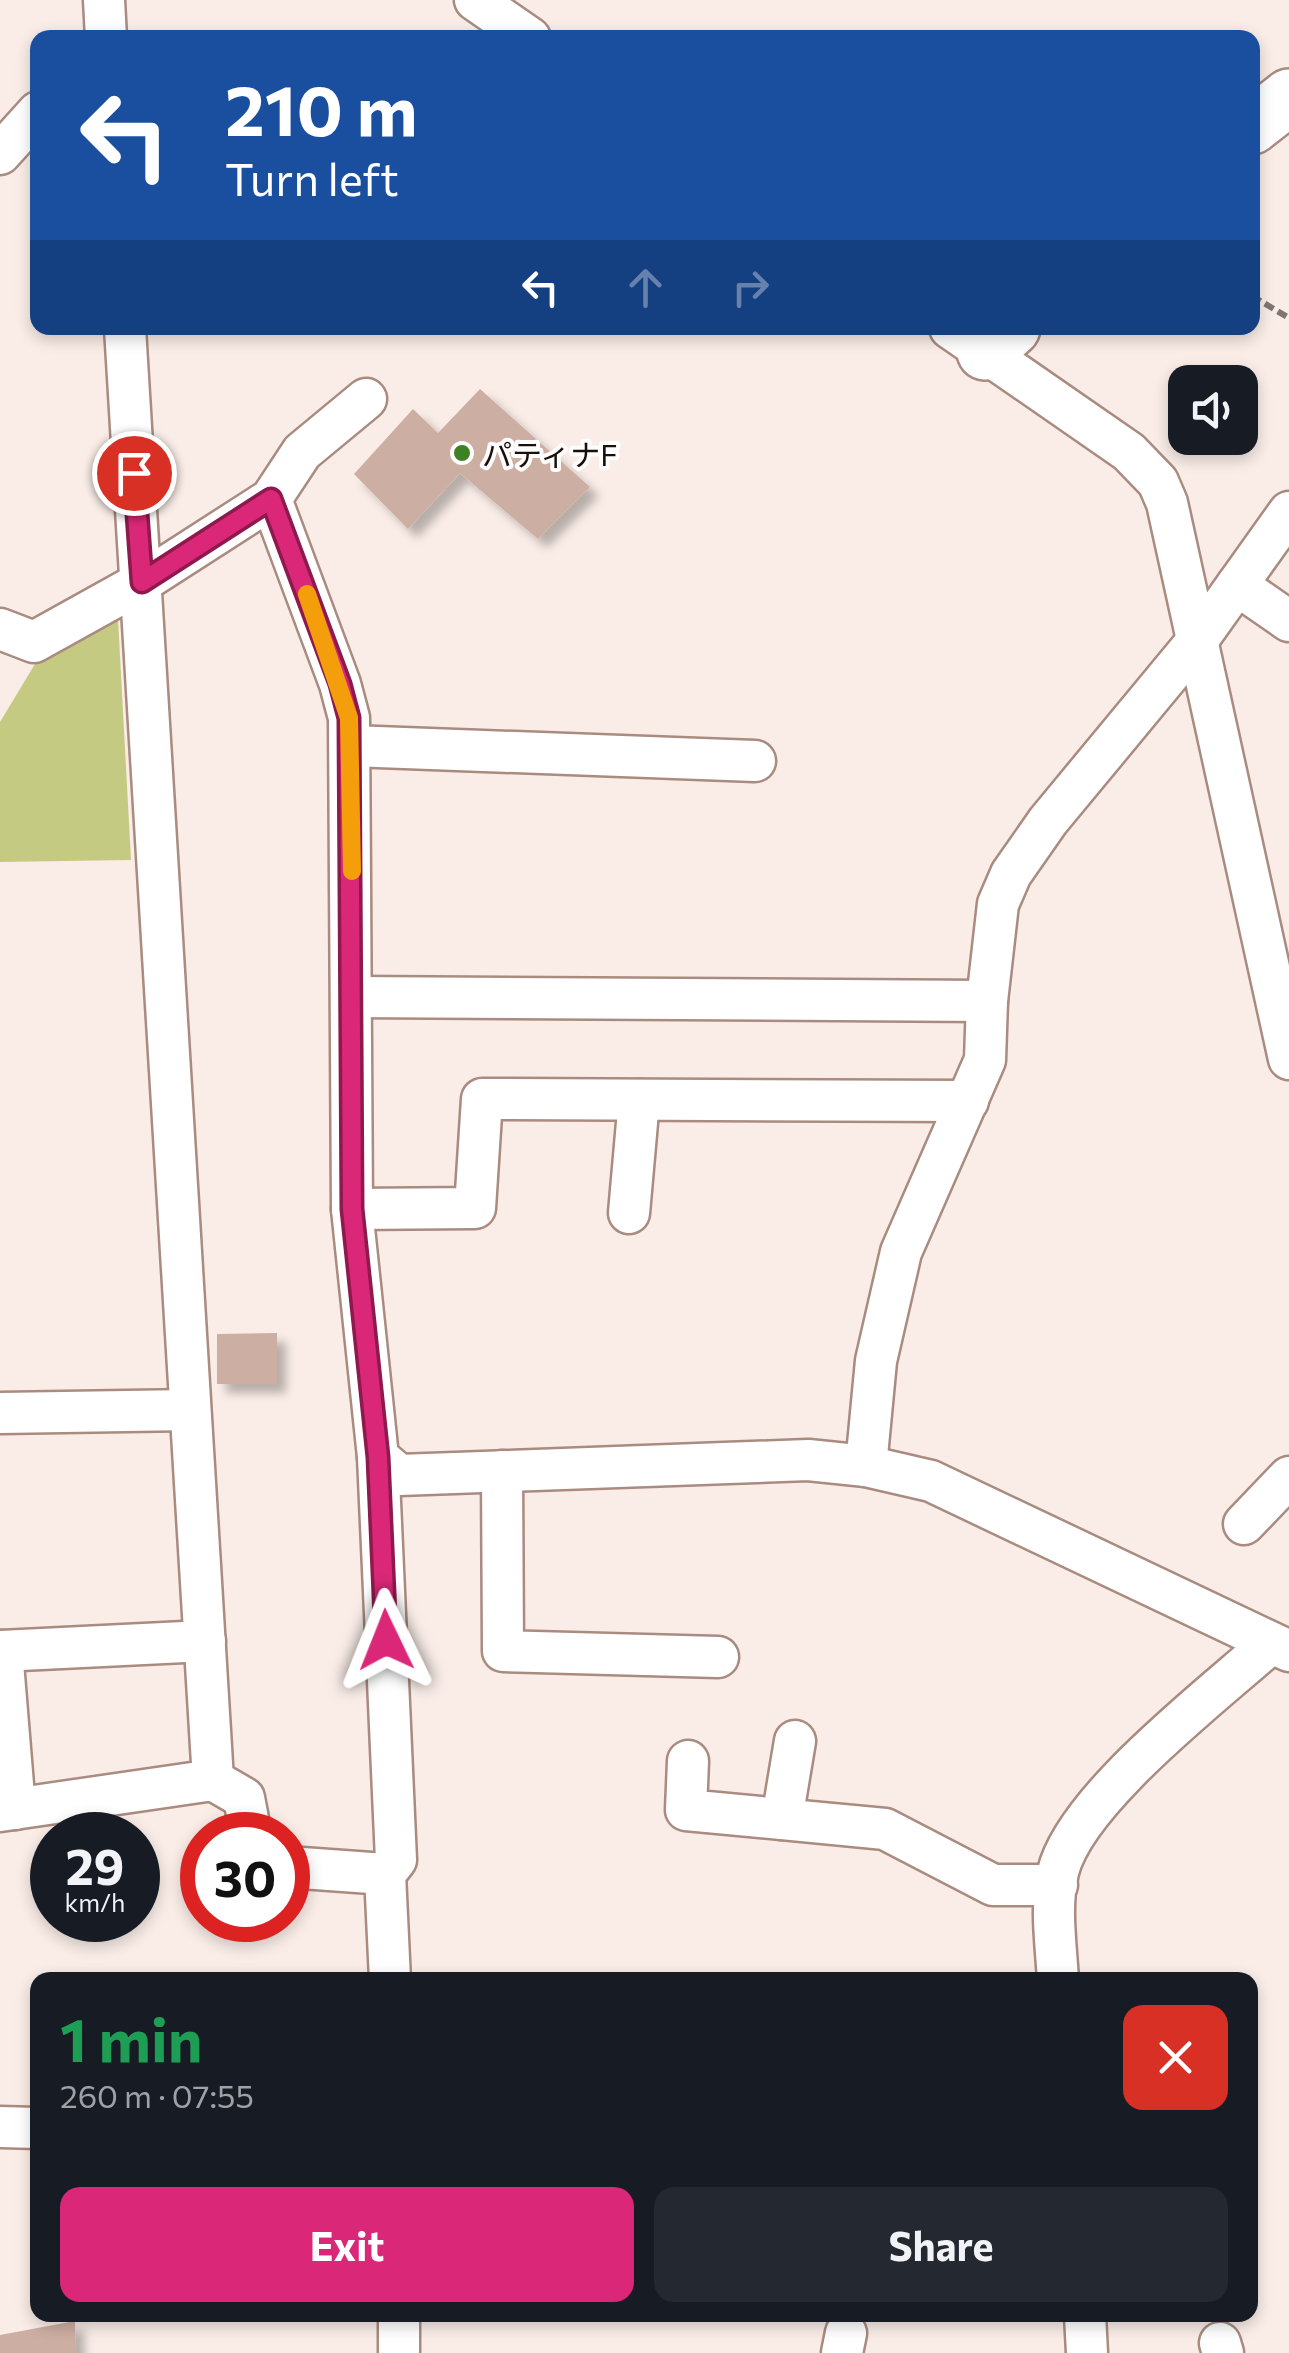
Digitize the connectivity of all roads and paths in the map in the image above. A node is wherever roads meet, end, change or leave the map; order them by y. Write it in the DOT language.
graph roads {
  1 [pos="476,0"];
  2 [pos="519,30"];
  3 [pos="1289,96"];
  4 [pos="1260,120"];
  5 [pos="30,121"];
  6 [pos="0,154"];
  7 [pos="1260,301"];
  8 [pos="1289,318"];
  9 [pos="125,335"];
  10 [pos="983,336"];
  11 [pos="366,399"];
  12 [pos="271,499"];
  13 [pos="1289,512"];
  14 [pos="142,582"];
  15 [pos="1237,585"];
  16 [pos="1289,622"];
  17 [pos="0,629"];
  18 [pos="1197,641"];
  19 [pos="352,746"];
  20 [pos="754,761"];
  21 [pos="352,996"];
  22 [pos="987,1001"];
  23 [pos="1289,1059"];
  24 [pos="639,1100"];
  25 [pos="968,1101"];
  26 [pos="352,1209"];
  27 [pos="629,1213"];
  28 [pos="190,1410"];
  29 [pos="0,1413"];
  30 [pos="378,1457"];
  31 [pos="866,1466"];
  32 [pos="502,1471"];
  33 [pos="1289,1477"];
  34 [pos="1244,1524"];
  35 [pos="205,1642"];
  36 [pos="1280,1647"];
  37 [pos="1,1651"];
  38 [pos="718,1657"];
  39 [pos="795,1740"];
  40 [pos="688,1760"];
  41 [pos="214,1780"];
  42 [pos="8,1810"];
  43 [pos="247,1812"];
  44 [pos="782,1819"];
  45 [pos="310,1869"];
  46 [pos="385,1874"];
  47 [pos="1057,1885"];
  48 [pos="390,1972"];
  49 [pos="1058,1972"];
  50 [pos="0,2128"];
  51 [pos="30,2128"];
  52 [pos="399,2322"];
  53 [pos="1085,2322"];
  54 [pos="399,2353"];
  55 [pos="1088,2353"];
  1 -- 2 [label="street"];
  3 -- 4 [label="street"];
  5 -- 6 [label="street"];
  7 -- 8 [label="path"];
  9 -- 14 [label="street"];
  10 -- 18 [label="street"];
  11 -- 12 [label="street"];
  12 -- 14 [label="street"];
  12 -- 19 [label="street"];
  13 -- 15 [label="street"];
  14 -- 17 [label="street"];
  14 -- 28 [label="street"];
  15 -- 16 [label="street"];
  15 -- 18 [label="street"];
  18 -- 22 [label="street"];
  18 -- 23 [label="street"];
  19 -- 20 [label="street"];
  19 -- 21 [label="street"];
  21 -- 22 [label="street"];
  21 -- 26 [label="street"];
  22 -- 25 [label="street"];
  24 -- 25 [label="street"];
  24 -- 26 [label="street"];
  24 -- 27 [label="street"];
  25 -- 31 [label="street"];
  26 -- 30 [label="street"];
  28 -- 29 [label="street"];
  28 -- 35 [label="street"];
  30 -- 32 [label="street"];
  30 -- 46 [label="street"];
  31 -- 32 [label="street"];
  31 -- 36 [label="street"];
  32 -- 38 [label="street"];
  33 -- 34 [label="street"];
  35 -- 37 [label="street"];
  35 -- 41 [label="street"];
  36 -- 47 [label="street"];
  37 -- 42 [label="street"];
  39 -- 44 [label="street"];
  40 -- 44 [label="street"];
  41 -- 42 [label="street"];
  41 -- 43 [label="street"];
  44 -- 47 [label="street"];
  45 -- 46 [label="street"];
  46 -- 48 [label="street"];
  47 -- 49 [label="street"];
  50 -- 51 [label="street"];
  52 -- 54 [label="street"];
  53 -- 55 [label="street"];
}
